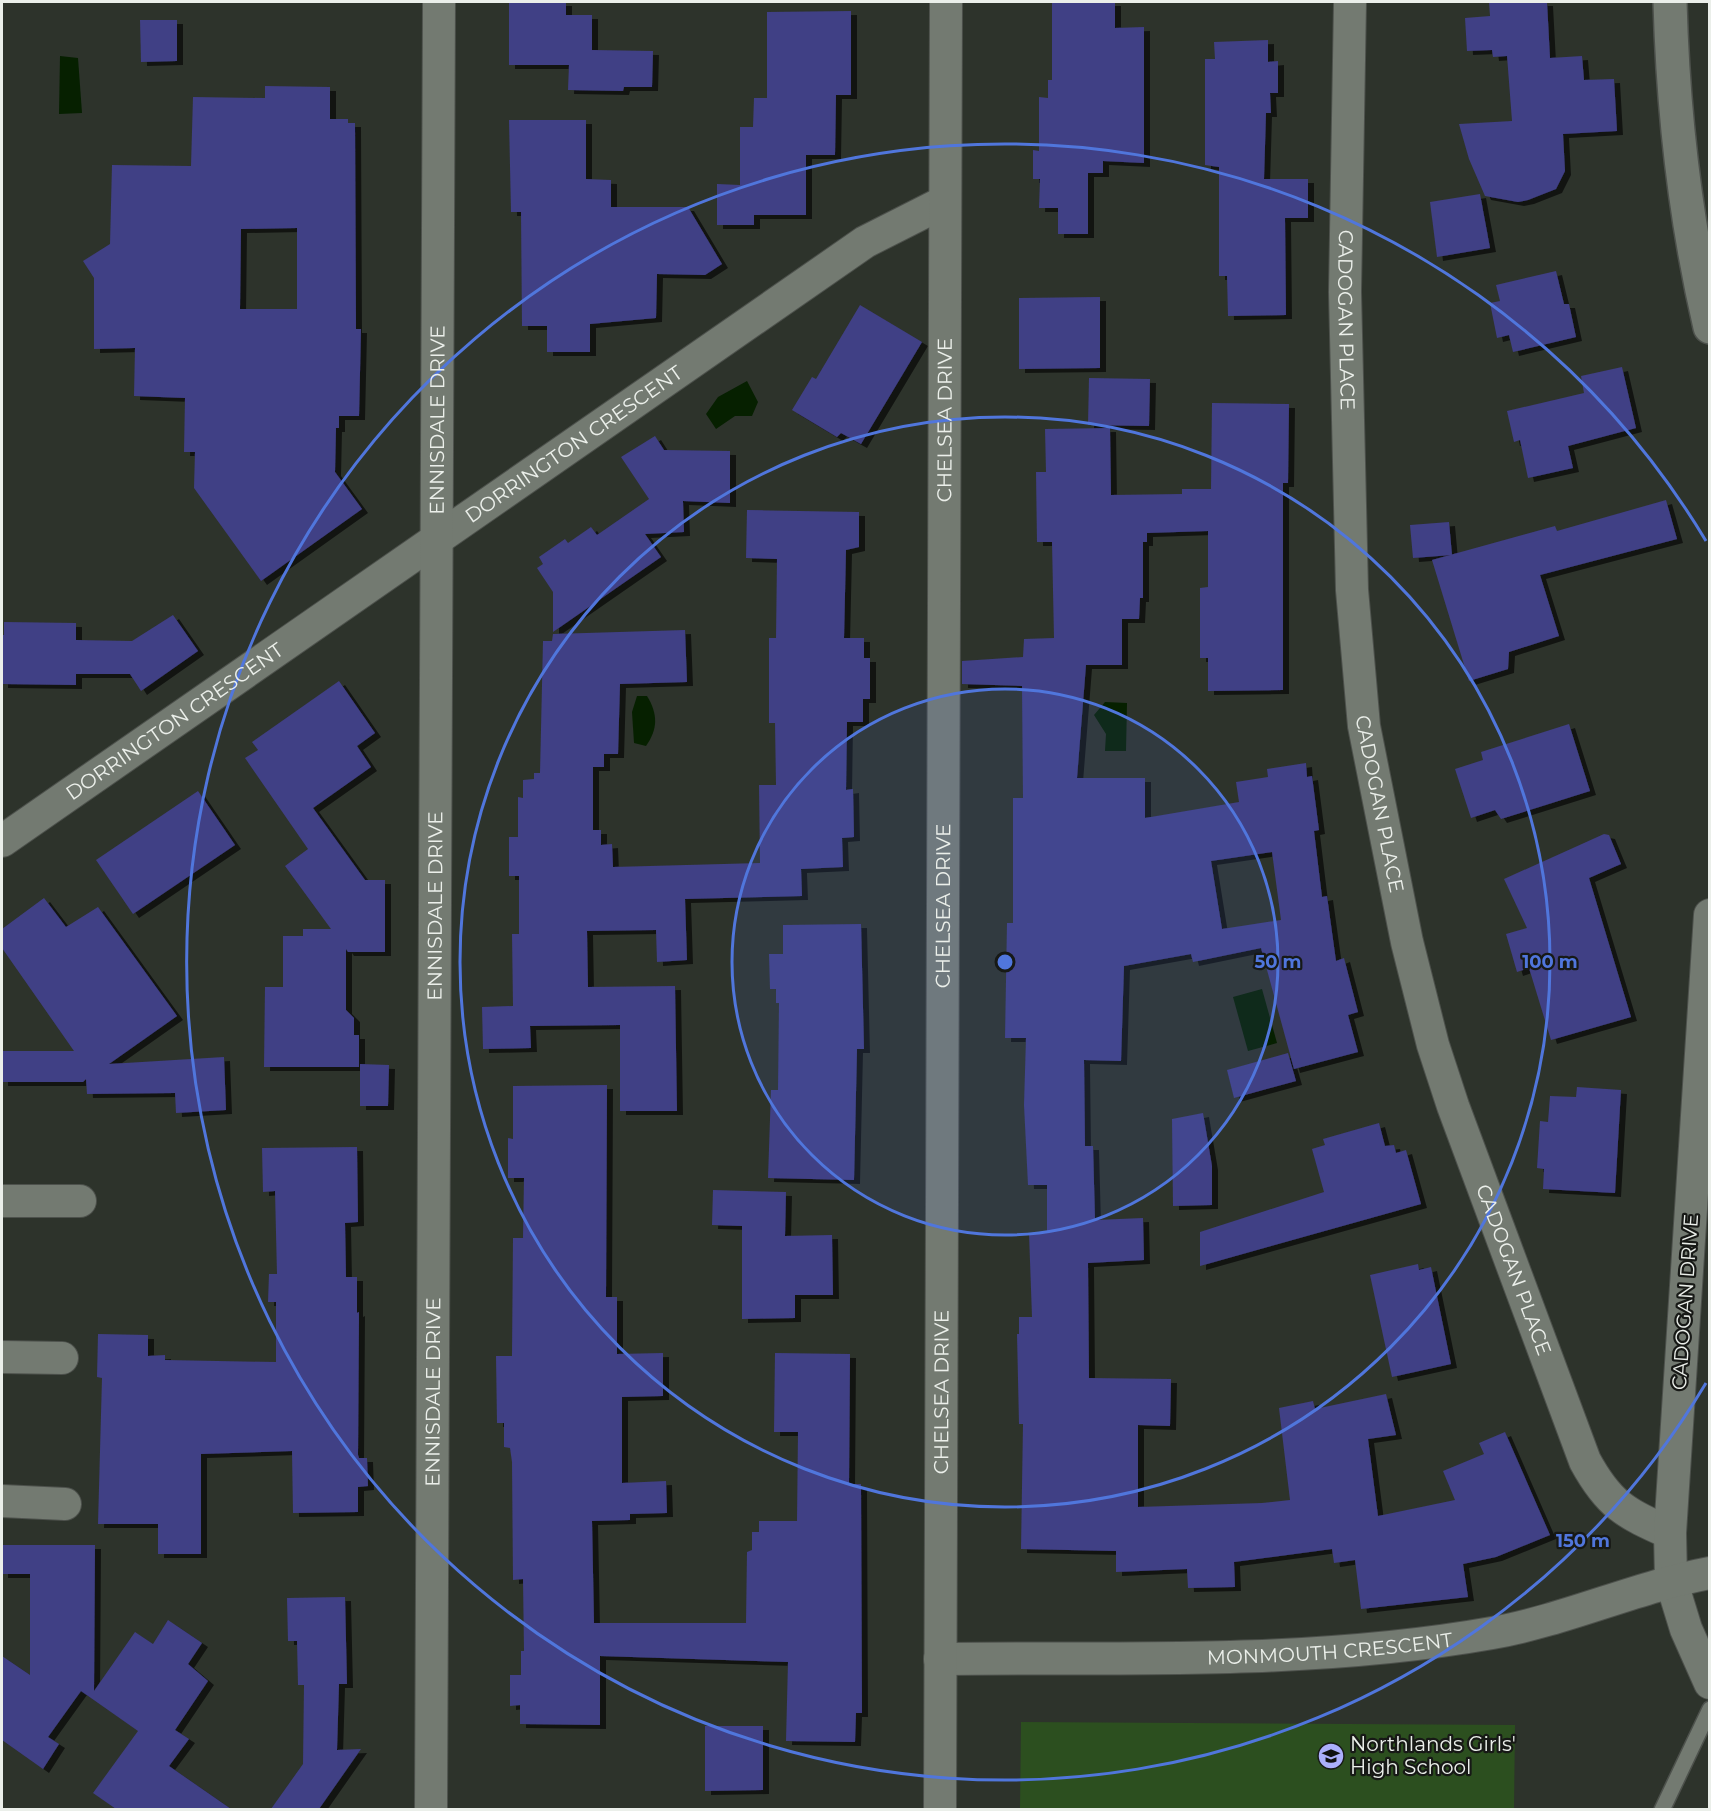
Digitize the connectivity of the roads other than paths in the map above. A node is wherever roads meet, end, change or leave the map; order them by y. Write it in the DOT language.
graph roads {
  1 [pos="438,2"];
  2 [pos="946,2"];
  3 [pos="1350,2"];
  4 [pos="1670,2"];
  5 [pos="944,202"];
  6 [pos="1710,327"];
  7 [pos="436,539"];
  8 [pos="2,841"];
  9 [pos="1710,915"];
  10 [pos="2,1201"];
  11 [pos="80,1201"];
  12 [pos="2,1358"];
  13 [pos="62,1358"];
  14 [pos="2,1501"];
  15 [pos="65,1504"];
  16 [pos="1670,1533"];
  17 [pos="1710,1573"];
  18 [pos="1671,1580"];
  19 [pos="940,1659"];
  20 [pos="1710,1683"];
  21 [pos="1710,1709"];
  22 [pos="431,1809"];
  23 [pos="940,1809"];
  24 [pos="1662,1809"];
  1 -- 7 [label="street, ENNISDALE DRIVE"];
  2 -- 5 [label="street, CHELSEA DRIVE"];
  3 -- 16 [label="street, CADOGAN PLACE"];
  4 -- 6 [label="main road"];
  5 -- 7 [label="street, DORRINGTON CRESCENT"];
  5 -- 19 [label="street, CHELSEA DRIVE"];
  7 -- 8 [label="street, DORRINGTON CRESCENT"];
  7 -- 22 [label="street, ENNISDALE DRIVE"];
  9 -- 16 [label="street, CADOGAN DRIVE"];
  10 -- 11 [label="street"];
  12 -- 13 [label="street"];
  14 -- 15 [label="street"];
  16 -- 18 [label="street, CADOGAN DRIVE"];
  17 -- 18 [label="street, MONMOUTH CRESCENT"];
  18 -- 19 [label="street, MONMOUTH CRESCENT"];
  18 -- 20 [label="street, CADOGAN DRIVE"];
  19 -- 23 [label="street, CHELSEA DRIVE"];
  21 -- 24 [label="lane"];
}
